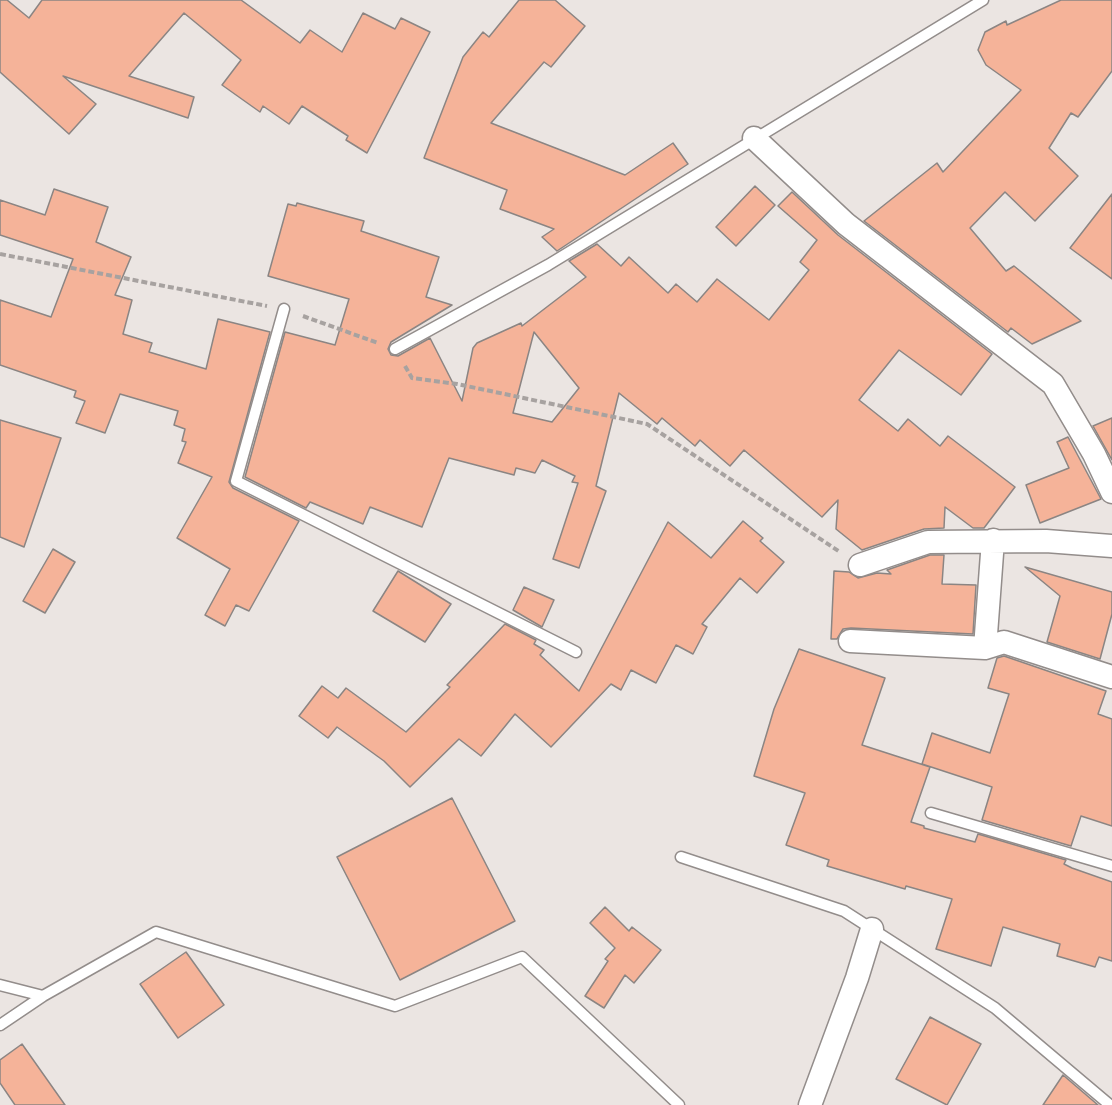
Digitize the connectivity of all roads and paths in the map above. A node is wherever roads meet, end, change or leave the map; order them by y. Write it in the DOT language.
graph roads {
  1 [pos="983,0"];
  2 [pos="754,138"];
  3 [pos="0,254"];
  4 [pos="284,309"];
  5 [pos="395,349"];
  6 [pos="1112,492"];
  7 [pos="993,540"];
  8 [pos="1112,546"];
  9 [pos="860,566"];
  10 [pos="850,641"];
  11 [pos="985,648"];
  12 [pos="576,652"];
  13 [pos="1112,677"];
  14 [pos="931,813"];
  15 [pos="681,857"];
  16 [pos="1112,866"];
  17 [pos="872,929"];
  18 [pos="0,985"];
  19 [pos="43,996"];
  20 [pos="0,1025"];
  21 [pos="679,1105"];
  22 [pos="810,1105"];
  23 [pos="1110,1105"];
  1 -- 2 [label="lane"];
  2 -- 5 [label="lane"];
  2 -- 6 [label="street"];
  3 -- 4 [label="path"];
  4 -- 5 [label="path"];
  4 -- 12 [label="lane"];
  5 -- 9 [label="path"];
  7 -- 8 [label="street"];
  7 -- 9 [label="street"];
  7 -- 11 [label="street"];
  10 -- 11 [label="street"];
  11 -- 13 [label="street"];
  14 -- 16 [label="lane"];
  15 -- 17 [label="lane"];
  17 -- 22 [label="street"];
  17 -- 23 [label="lane"];
  18 -- 19 [label="lane"];
  19 -- 20 [label="lane"];
  19 -- 21 [label="lane"];
}
